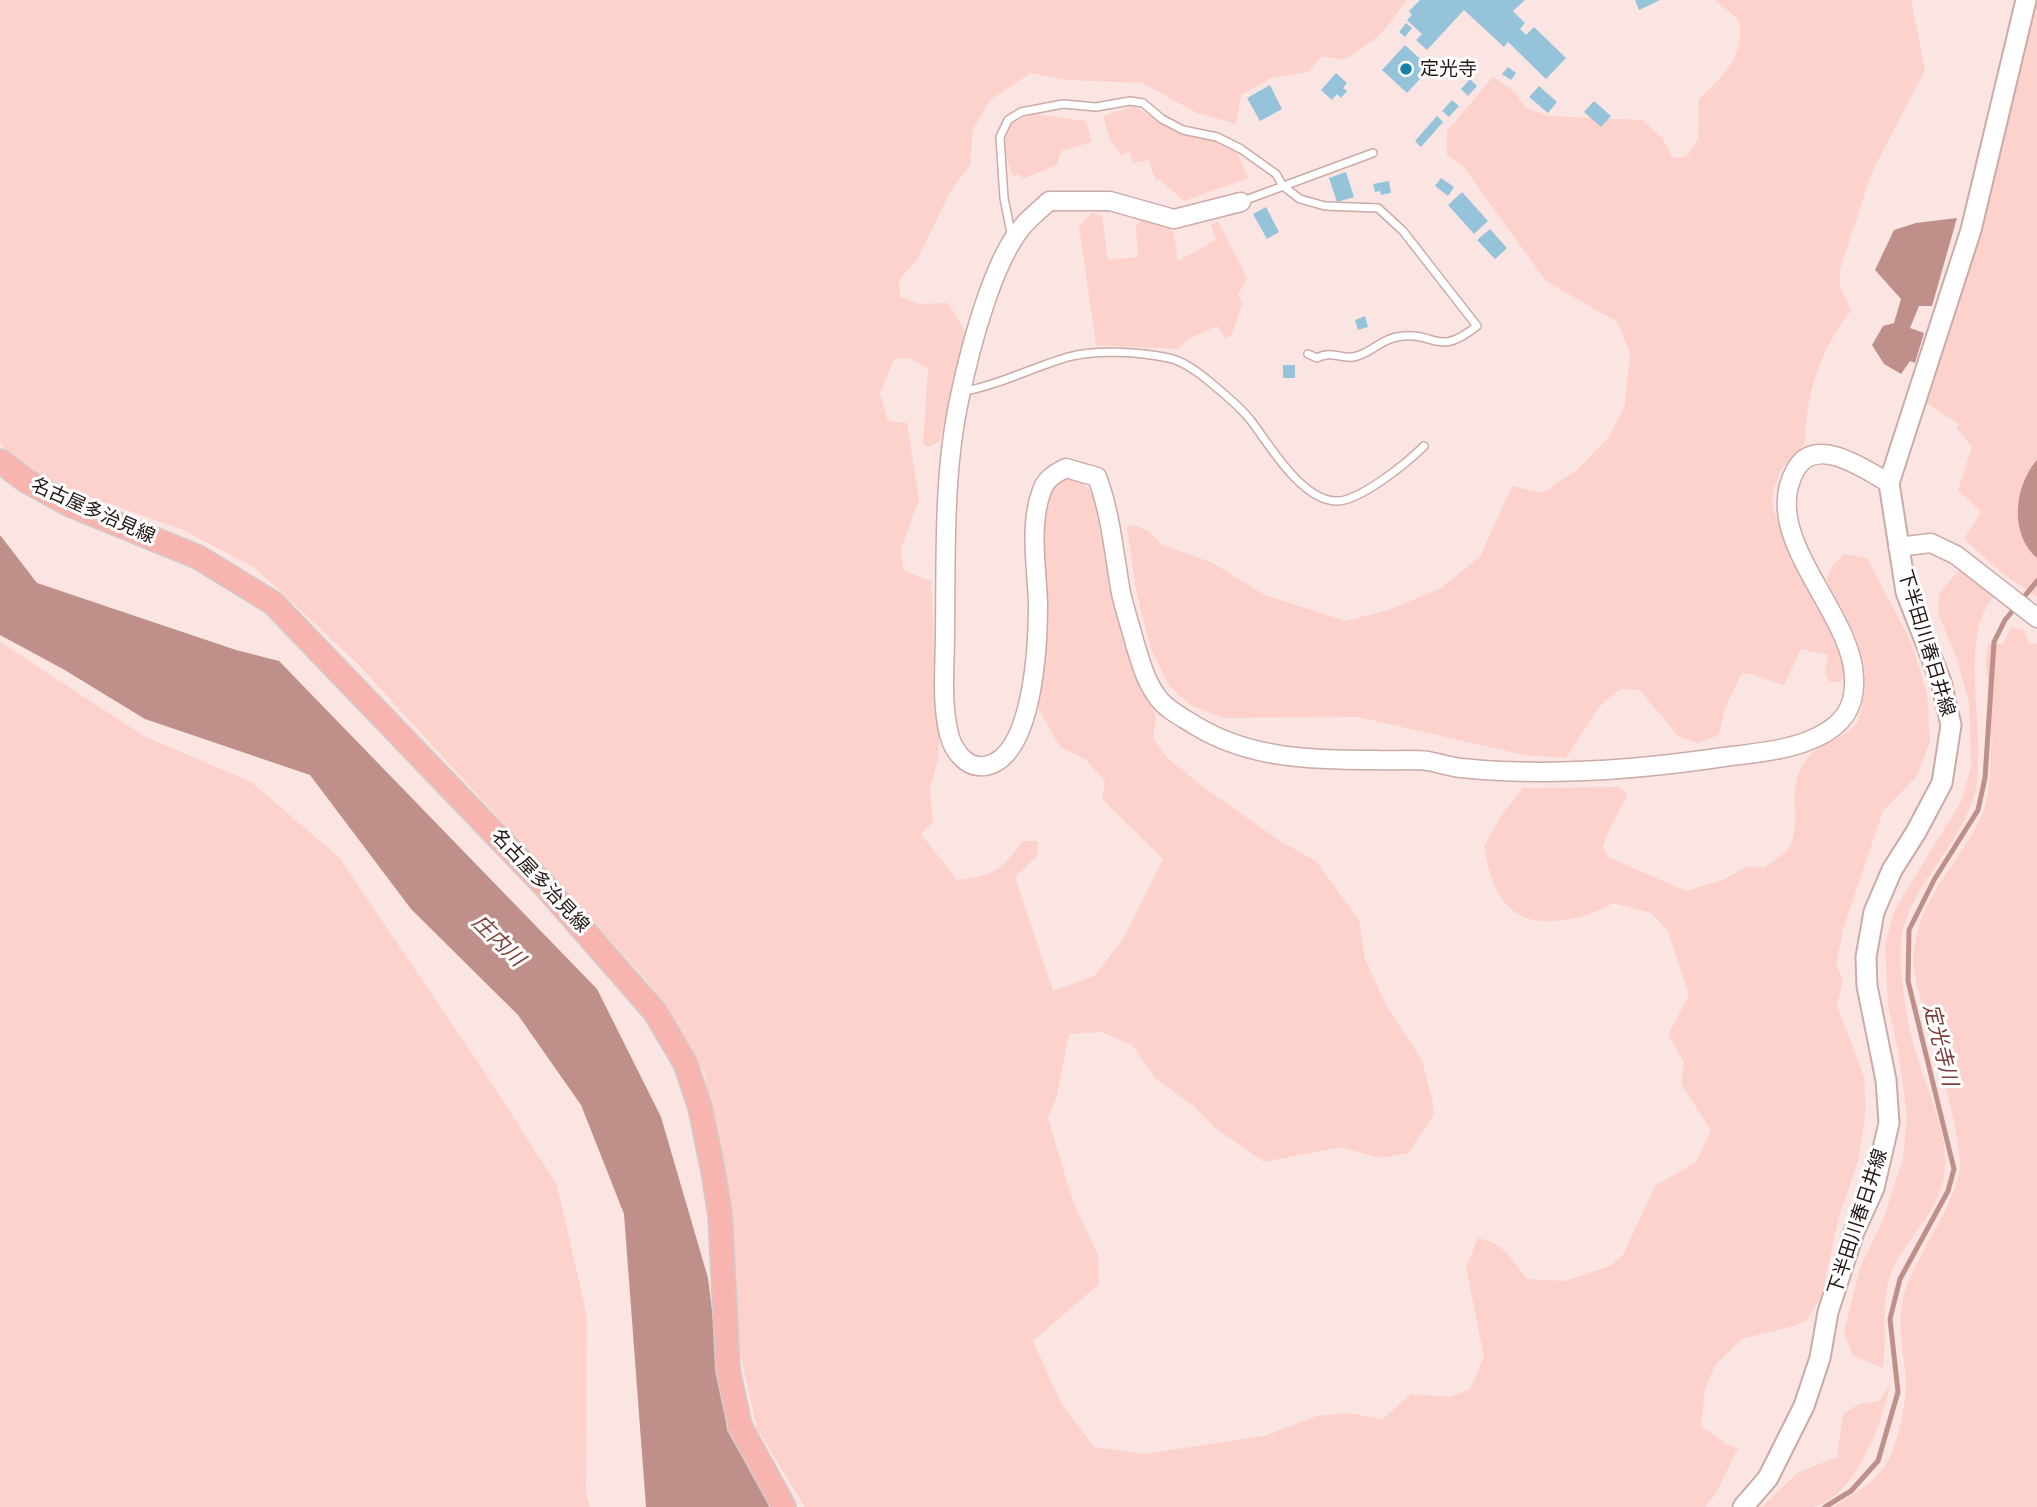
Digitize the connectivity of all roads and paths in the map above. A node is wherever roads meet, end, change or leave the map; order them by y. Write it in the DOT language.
graph roads {
  1 [pos="2026,0"];
  2 [pos="1373,153"];
  3 [pos="1283,186"];
  4 [pos="1241,202"];
  5 [pos="1013,241"];
  6 [pos="1308,354"];
  7 [pos="961,392"];
  8 [pos="1424,446"];
  9 [pos="0,461"];
  10 [pos="1889,483"];
  11 [pos="1898,547"];
  12 [pos="2035,617"];
  13 [pos="784,1507"];
  14 [pos="1743,1507"];
  1 -- 10 [label="main road, 下半田川春日井線"];
  2 -- 3 [label="lane"];
  3 -- 4 [label="lane"];
  3 -- 5 [label="lane"];
  3 -- 6 [label="lane"];
  4 -- 5 [label="street"];
  5 -- 7 [label="street"];
  7 -- 8 [label="lane"];
  7 -- 10 [label="street"];
  9 -- 13 [label="main road, 名古屋多治見線"];
  10 -- 11 [label="main road, 下半田川春日井線"];
  11 -- 12 [label="street"];
  11 -- 14 [label="main road, 下半田川春日井線"];
}
